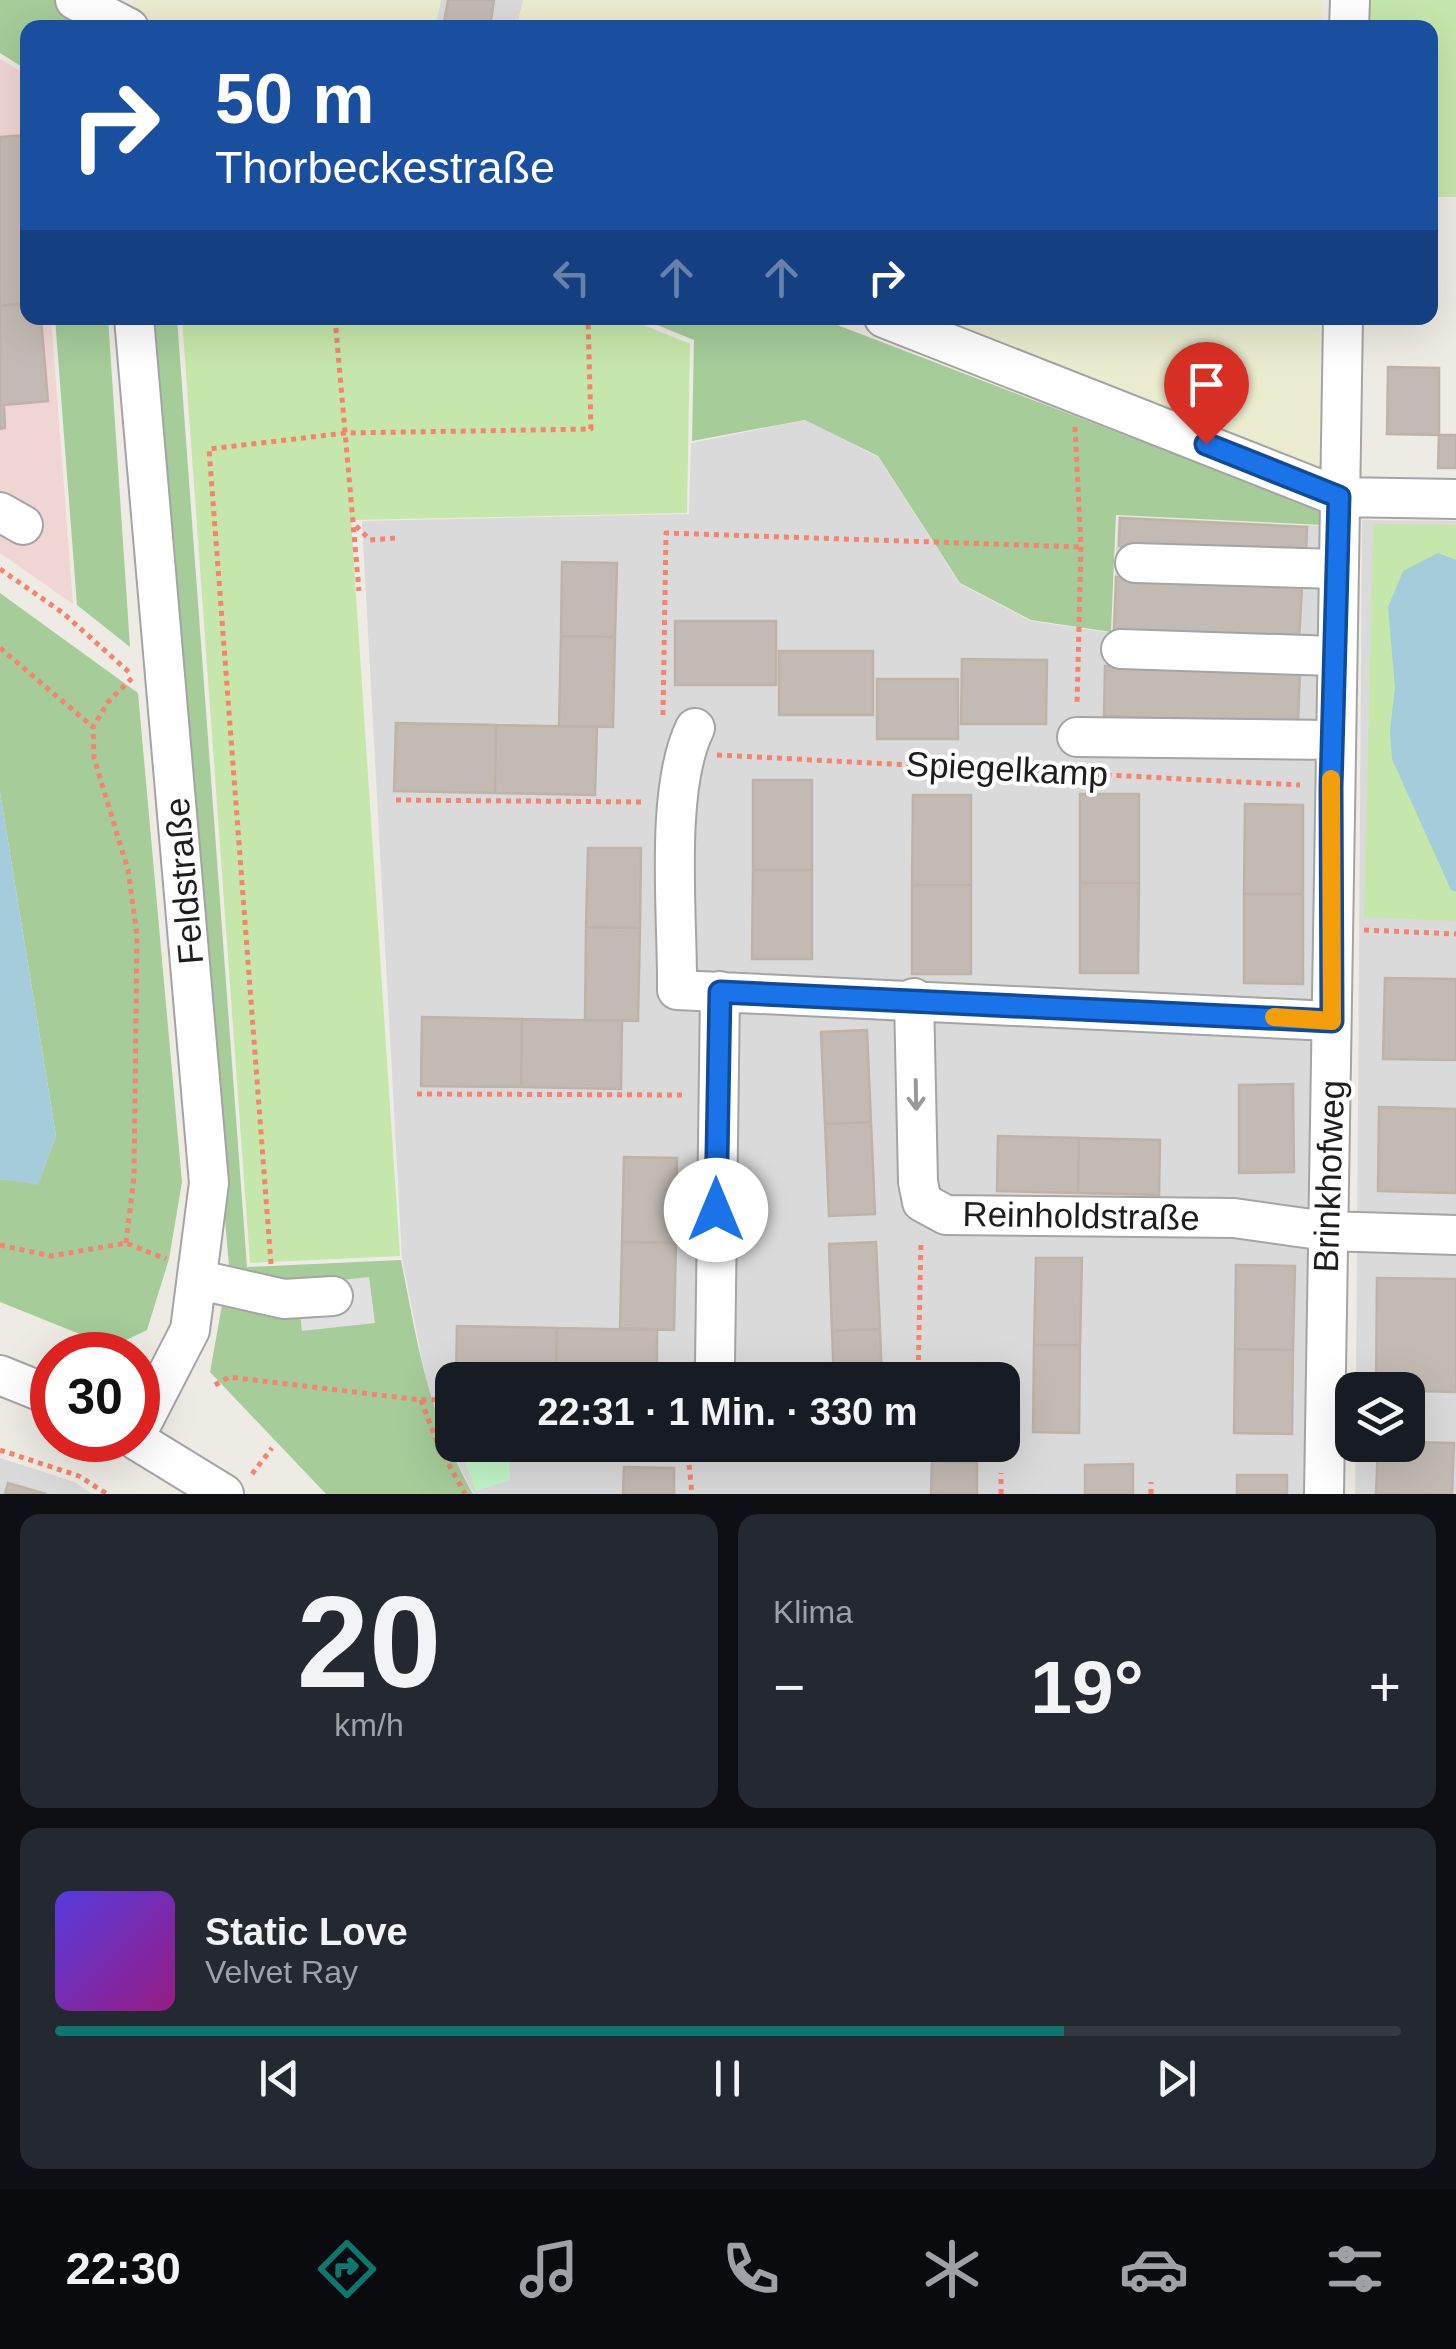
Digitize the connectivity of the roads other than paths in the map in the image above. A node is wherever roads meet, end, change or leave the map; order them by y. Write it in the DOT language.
graph roads {
  1 [pos="76,0"];
  2 [pos="121,19"];
  3 [pos="135,325"];
  4 [pos="902,325"];
  5 [pos="1343,325"];
  6 [pos="1339,497"];
  7 [pos="1456,499"];
  8 [pos="1136,563"];
  9 [pos="1337,569"];
  10 [pos="1121,649"];
  11 [pos="1335,656"];
  12 [pos="689,740"];
  13 [pos="1332,740"];
  14 [pos="1076,756"];
  15 [pos="720,992"];
  16 [pos="914,998"];
  17 [pos="1332,1021"];
  18 [pos="1326,1231"];
  19 [pos="1456,1235"];
  20 [pos="200,1280"];
  21 [pos="333,1296"];
  22 [pos="716,1362"];
  23 [pos="0,1375"];
  24 [pos="30,1387"];
  25 [pos="160,1389"];
  26 [pos="160,1451"];
  27 [pos="236,1486"];
  28 [pos="1324,1494"];
  1 -- 2 [label="street"];
  3 -- 20 [label="street, Feldstraße"];
  4 -- 6 [label="street"];
  5 -- 6 [label="street, Brinkhofweg"];
  6 -- 7 [label="street"];
  6 -- 9 [label="street, Brinkhofweg"];
  8 -- 9 [label="street"];
  9 -- 11 [label="street, Brinkhofweg"];
  10 -- 11 [label="street"];
  11 -- 13 [label="street, Brinkhofweg"];
  12 -- 15 [label="street"];
  13 -- 14 [label="street"];
  13 -- 17 [label="street, Brinkhofweg"];
  15 -- 16 [label="street"];
  15 -- 22 [label="street"];
  16 -- 17 [label="street"];
  16 -- 18 [label="street, Reinholdstraße, one-way"];
  17 -- 18 [label="street, Brinkhofweg"];
  18 -- 19 [label="street, Reinholdstraße"];
  18 -- 28 [label="street, Brinkhofweg"];
  20 -- 21 [label="street"];
  20 -- 25 [label="street, Feldstraße"];
  23 -- 24 [label="street"];
  26 -- 27 [label="street"];
}
